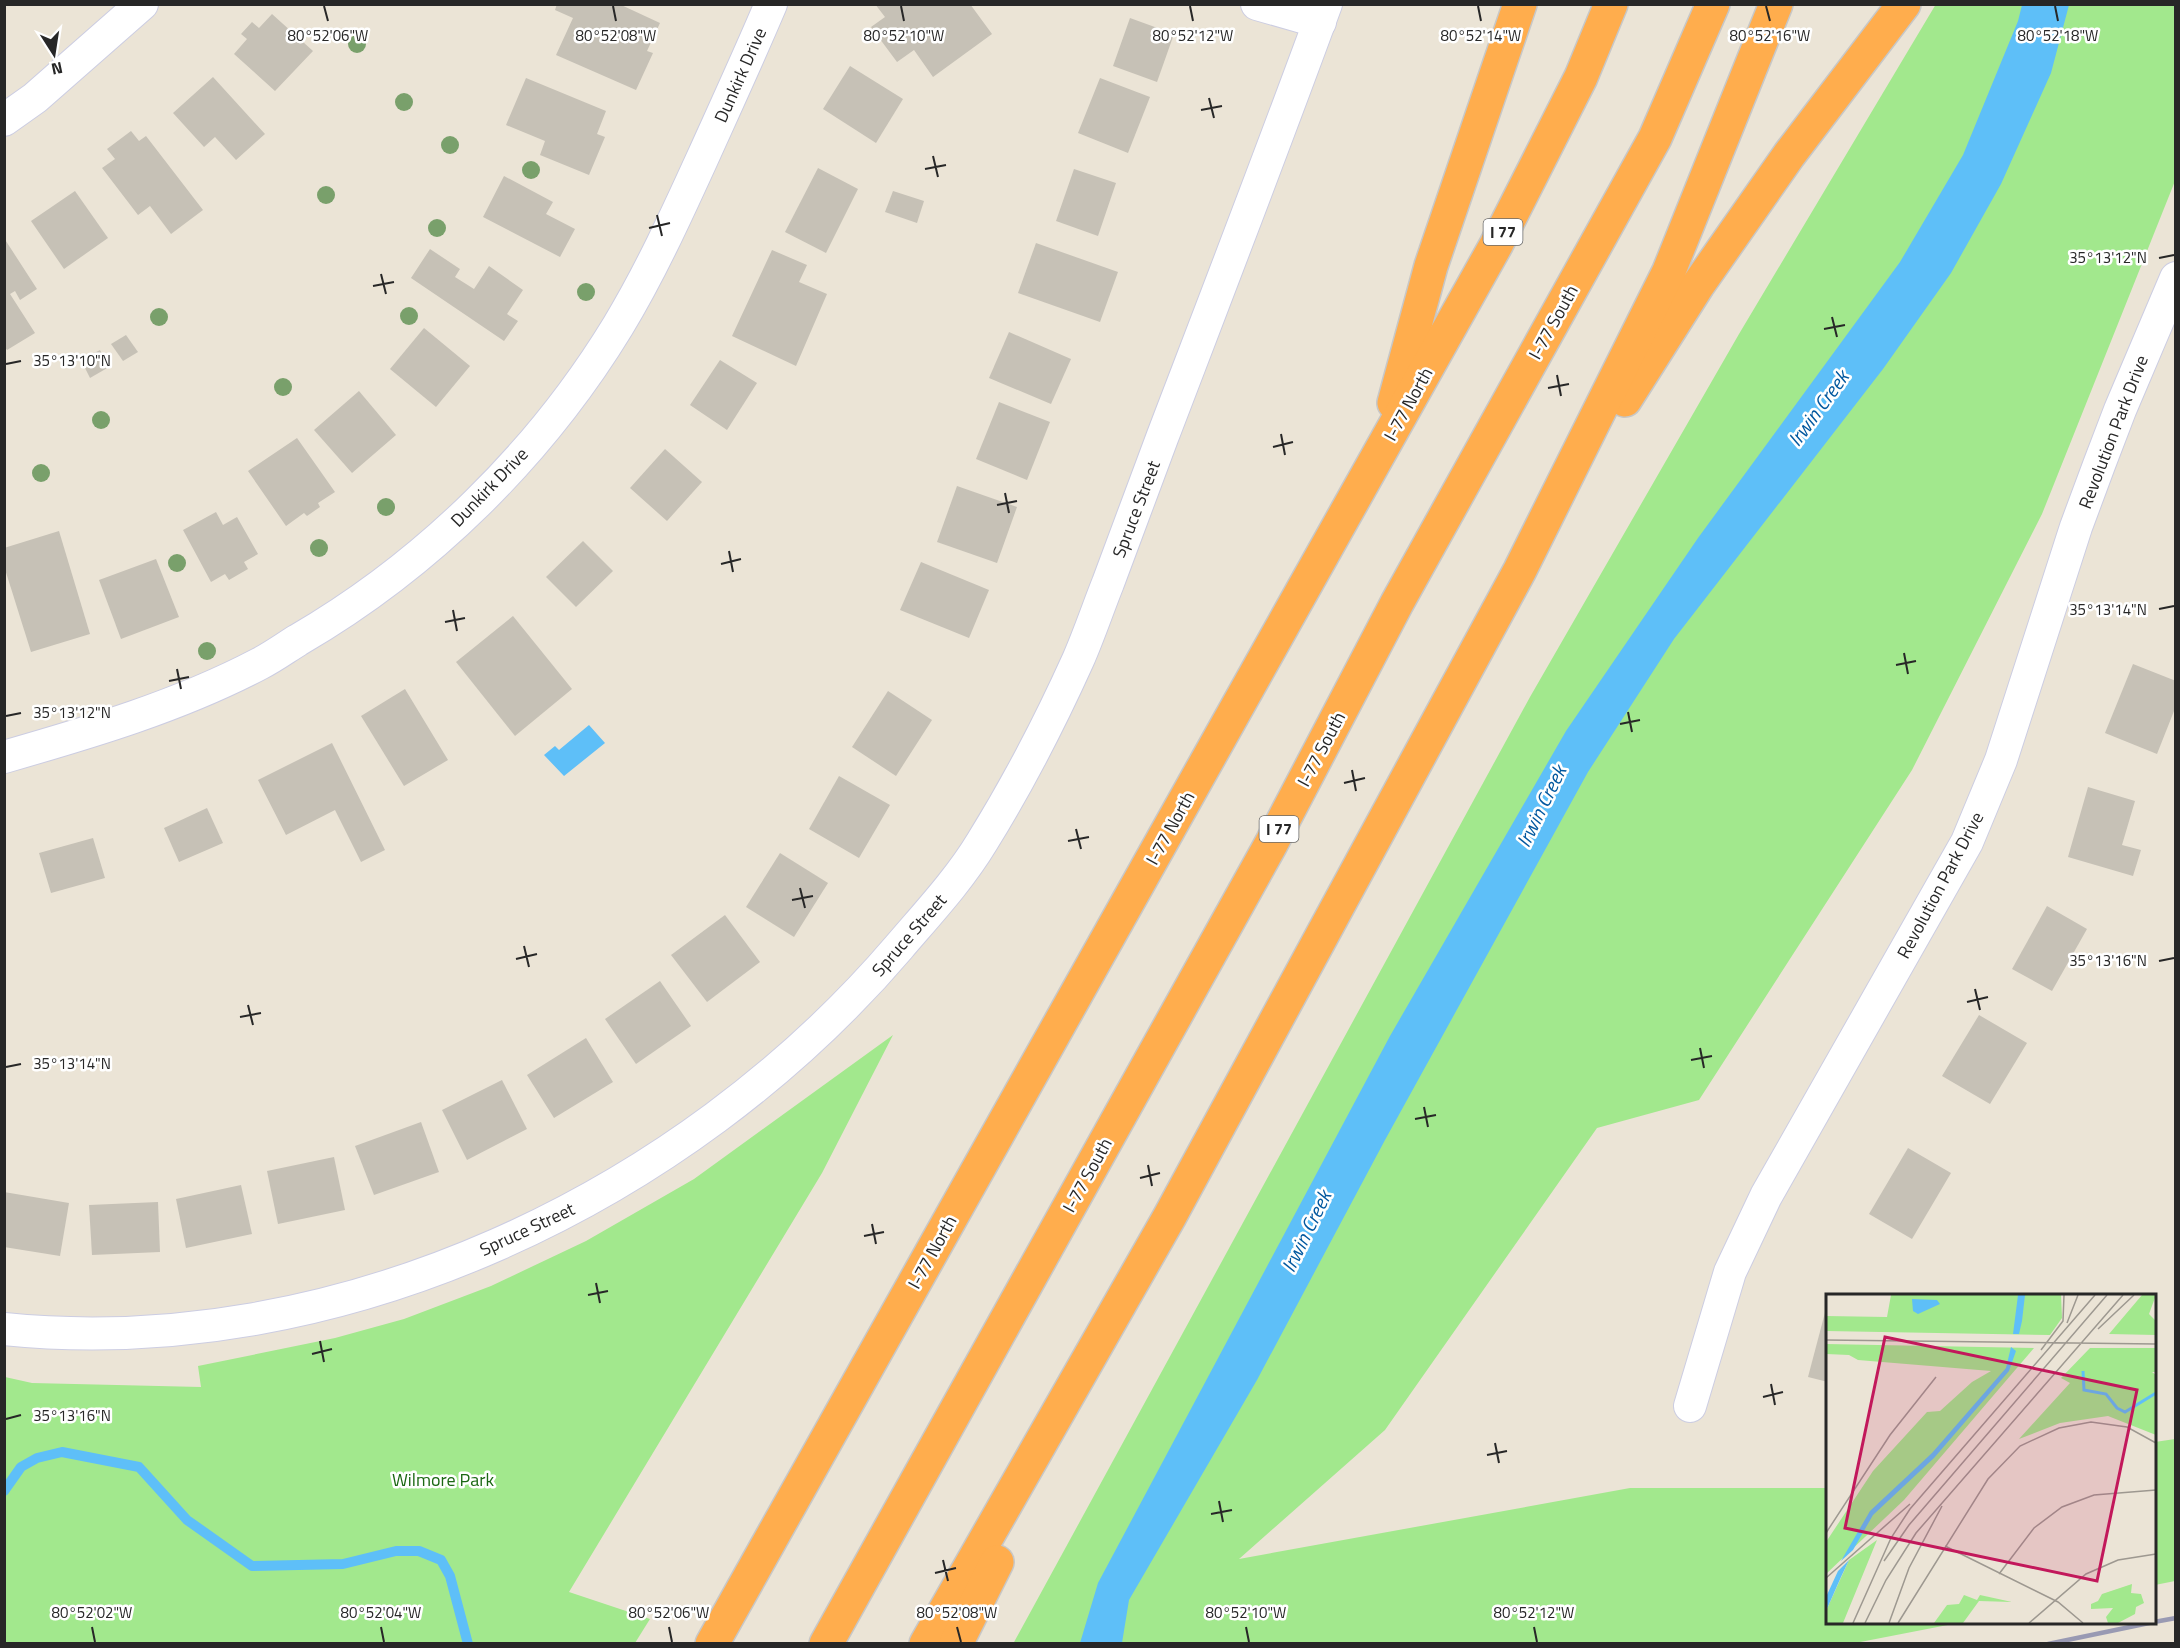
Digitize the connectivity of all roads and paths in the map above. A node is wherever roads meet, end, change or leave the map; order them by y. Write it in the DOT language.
graph roads {
  1 [pos="142,4"];
  2 [pos="771,4"];
  3 [pos="1257,4"];
  4 [pos="1520,4"];
  5 [pos="1611,4"];
  6 [pos="1713,4"];
  7 [pos="1776,4"];
  8 [pos="1904,4"];
  9 [pos="1323,13"];
  10 [pos="4,120"];
  11 [pos="2175,278"];
  12 [pos="1381,453"];
  13 [pos="1546,519"];
  14 [pos="4,757"];
  15 [pos="1170,1216"];
  16 [pos="4,1329"];
  17 [pos="1690,1406"];
  18 [pos="712,1644"];
  19 [pos="826,1644"];
  20 [pos="926,1644"];
  21 [pos="956,1644"];
  1 -- 10 [label="street"];
  2 -- 14 [label="street, Dunkirk Drive"];
  3 -- 9 [label="street"];
  4 -- 12 [label="highway"];
  5 -- 12 [label="highway, I-77 North / I 77"];
  6 -- 19 [label="highway, I-77 South / I 77"];
  7 -- 13 [label="highway"];
  8 -- 13 [label="highway"];
  9 -- 16 [label="street, Spruce Street"];
  11 -- 17 [label="street, Revolution Park Drive"];
  12 -- 18 [label="highway, I-77 North / I 77"];
  13 -- 15 [label="highway"];
  15 -- 20 [label="highway"];
  15 -- 21 [label="highway"];
}
